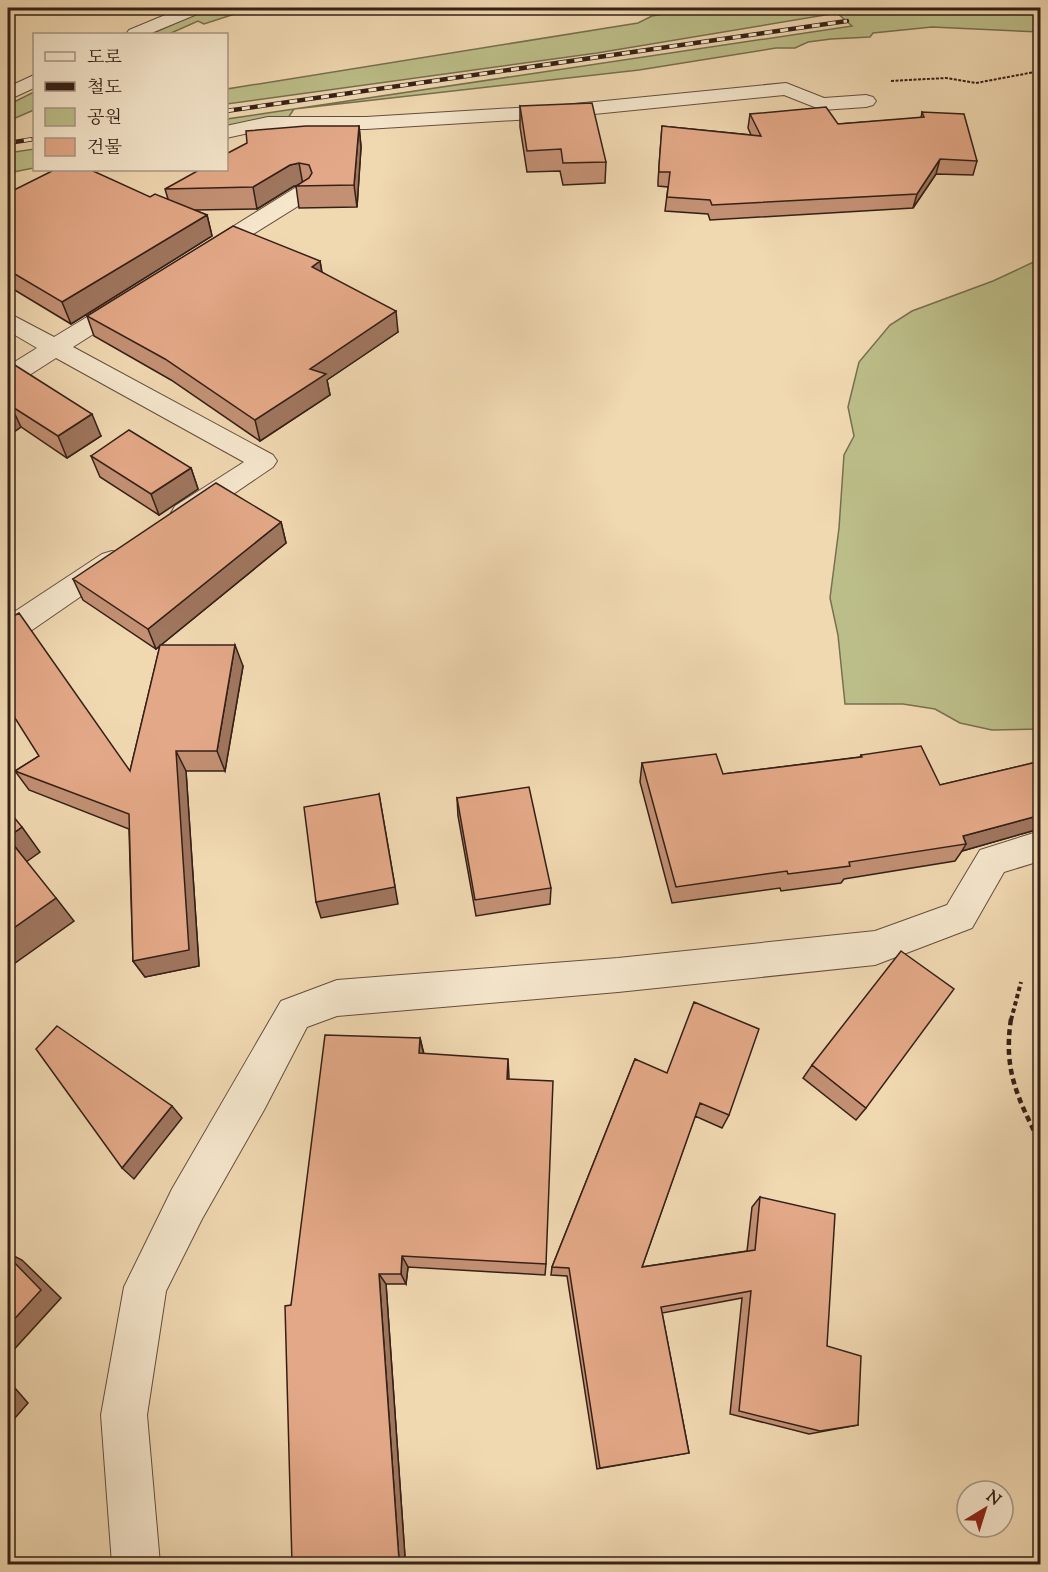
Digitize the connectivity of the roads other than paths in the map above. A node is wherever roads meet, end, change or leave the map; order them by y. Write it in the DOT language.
graph roads {
  1 [pos="196,8"];
  2 [pos="139,13"];
  3 [pos="155,26"];
  4 [pos="138,33"];
  5 [pos="33,82"];
  6 [pos="8,94"];
  7 [pos="866,101"];
  8 [pos="228,132"];
  9 [pos="303,193"];
  10 [pos="183,267"];
  11 [pos="143,292"];
  12 [pos="8,322"];
  13 [pos="54,348"];
  14 [pos="8,377"];
  15 [pos="165,526"];
  16 [pos="136,546"];
  17 [pos="8,630"];
  18 [pos="1041,846"];
  19 [pos="136,1564"];
  1 -- 3 [label="street"];
  2 -- 3 [label="street"];
  3 -- 4 [label="street"];
  5 -- 6 [label="street"];
  7 -- 8 [label="street"];
  9 -- 10 [label="street"];
  11 -- 13 [label="street"];
  12 -- 13 [label="street"];
  13 -- 14 [label="street"];
  13 -- 15 [label="street"];
  16 -- 17 [label="street"];
  18 -- 19 [label="street"];
}
